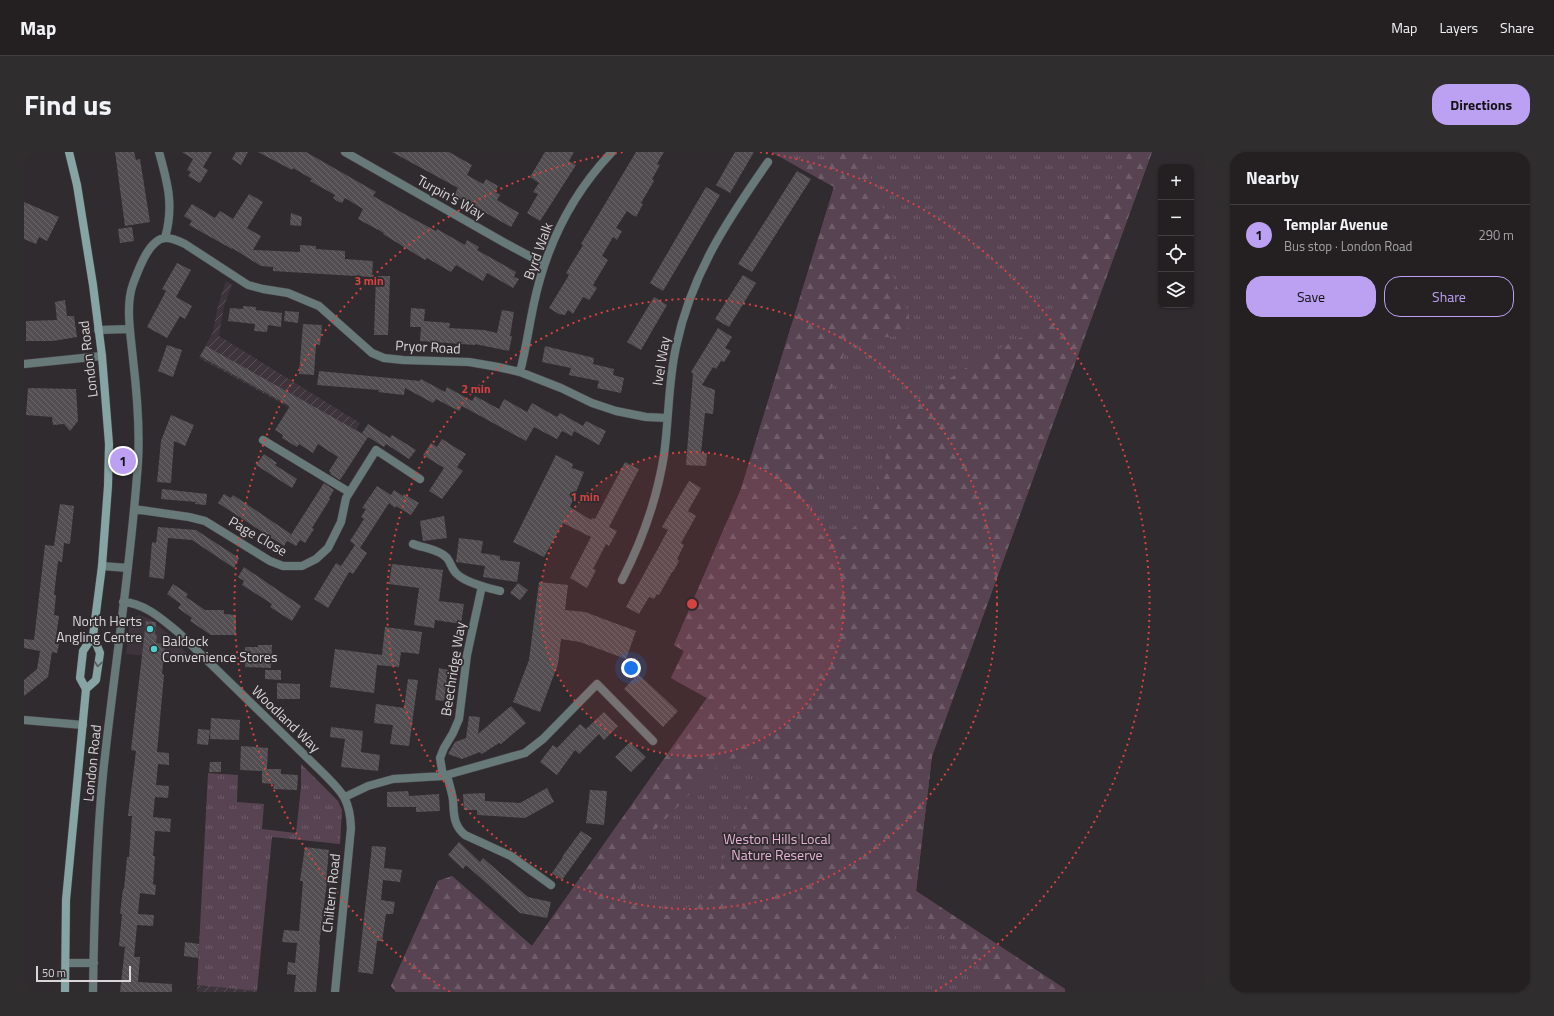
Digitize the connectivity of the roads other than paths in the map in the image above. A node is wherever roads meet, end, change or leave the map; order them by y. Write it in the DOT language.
graph roads {
  1 [pos="69,152"];
  2 [pos="159,152"];
  3 [pos="345,152"];
  4 [pos="612,152"];
  5 [pos="768,162"];
  6 [pos="165,238"];
  7 [pos="545,262"];
  8 [pos="130,329"];
  9 [pos="98,330"];
  10 [pos="102,356"];
  11 [pos="24,364"];
  12 [pos="520,372"];
  13 [pos="667,418"];
  14 [pos="263,440"];
  15 [pos="420,479"];
  16 [pos="349,492"];
  17 [pos="134,510"];
  18 [pos="413,544"];
  19 [pos="102,566"];
  20 [pos="128,568"];
  21 [pos="622,580"];
  22 [pos="482,586"];
  23 [pos="500,591"];
  24 [pos="124,602"];
  25 [pos="93,636"];
  26 [pos="86,689"];
  27 [pos="24,720"];
  28 [pos="83,725"];
  29 [pos="653,741"];
  30 [pos="445,776"];
  31 [pos="345,797"];
  32 [pos="551,885"];
  33 [pos="66,963"];
  34 [pos="94,963"];
  35 [pos="65,992"];
  36 [pos="93,992"];
  37 [pos="334,992"];
  1 -- 9 [label="main road, London Road"];
  2 -- 6 [label="street"];
  3 -- 7 [label="street, Turpin's Way"];
  4 -- 7 [label="street, Byrd Walk"];
  5 -- 13 [label="street, Ivel Way"];
  6 -- 8 [label="street, London Road"];
  6 -- 12 [label="street, Pryor Road"];
  7 -- 12 [label="street, Byrd Walk"];
  8 -- 9 [label="street"];
  8 -- 17 [label="street, London Road"];
  9 -- 10 [label="main road, London Road"];
  10 -- 11 [label="street"];
  10 -- 19 [label="main road, London Road"];
  12 -- 13 [label="street, Pryor Road"];
  13 -- 21 [label="street, Ivel Way"];
  14 -- 16 [label="street"];
  15 -- 16 [label="street, Page Close"];
  16 -- 17 [label="street, Page Close"];
  17 -- 20 [label="street, London Road"];
  18 -- 22 [label="street"];
  19 -- 20 [label="street"];
  19 -- 25 [label="main road, London Road"];
  20 -- 24 [label="street, London Road"];
  22 -- 23 [label="street"];
  22 -- 30 [label="street, Beechridge Way"];
  24 -- 31 [label="street, Woodland Way"];
  24 -- 34 [label="street, London Road"];
  25 -- 26 [label="main road, London Road"];
  25 -- 26 [label="main road, London Road, one-way"];
  26 -- 28 [label="main road, London Road"];
  27 -- 28 [label="street"];
  28 -- 33 [label="main road, London Road"];
  29 -- 30 [label="street"];
  30 -- 31 [label="street"];
  30 -- 32 [label="street"];
  31 -- 37 [label="street, Chiltern Road"];
  33 -- 34 [label="street"];
  33 -- 35 [label="main road, London Road"];
  34 -- 36 [label="street, London Road"];
}
